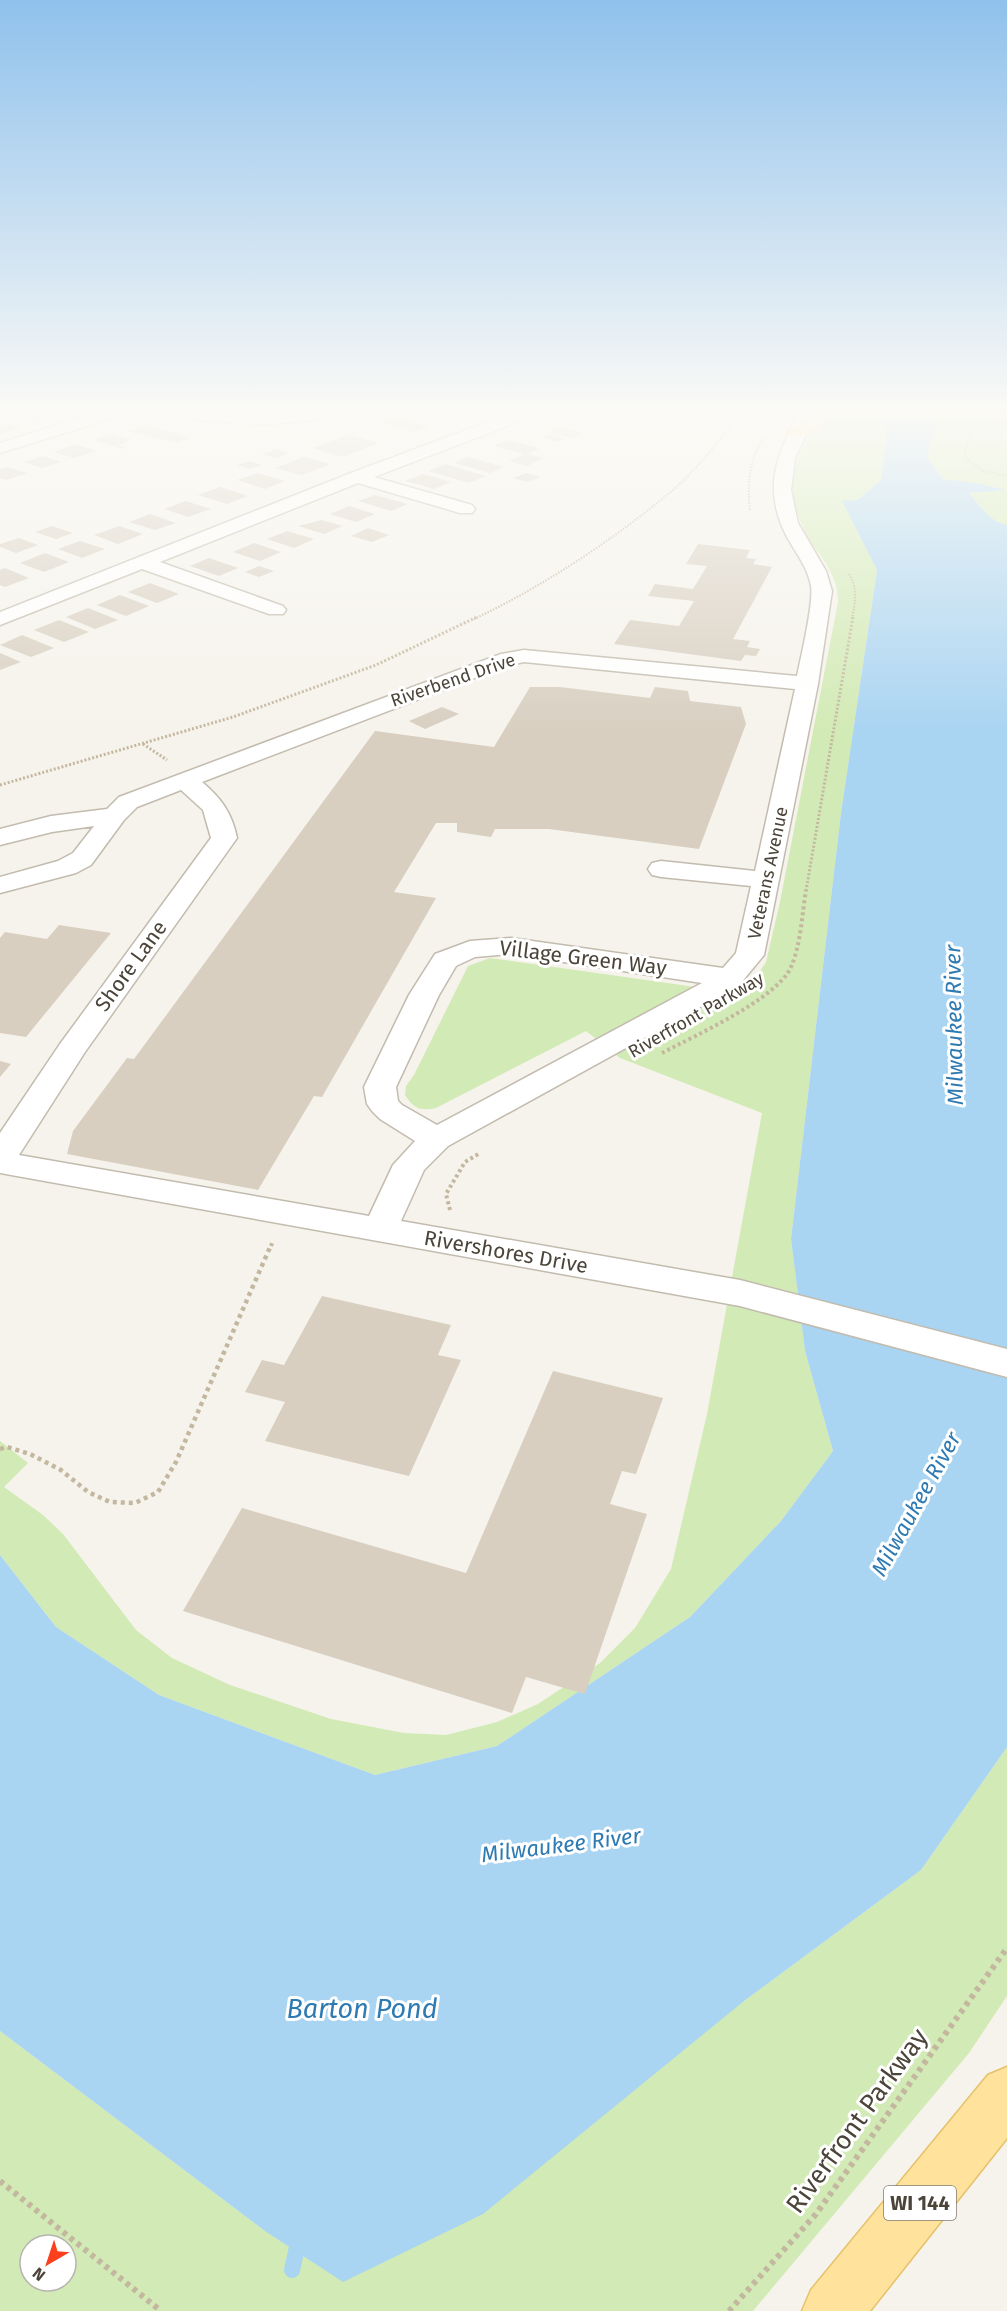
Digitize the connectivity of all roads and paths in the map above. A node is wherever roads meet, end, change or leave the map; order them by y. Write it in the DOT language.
graph roads {
  1 [pos="255,517"];
  2 [pos="637,517"];
  3 [pos="787,517"];
  4 [pos="140,562"];
  5 [pos="847,572"];
  6 [pos="276,610"];
  7 [pos="0,619"];
  8 [pos="807,684"];
  9 [pos="184,780"];
  10 [pos="0,785"];
  11 [pos="115,815"];
  12 [pos="0,837"];
  13 [pos="661,869"];
  14 [pos="767,880"];
  15 [pos="0,885"];
  16 [pos="730,978"];
  17 [pos="656,1056"];
  18 [pos="436,1139"];
  19 [pos="485,1150"];
  20 [pos="0,1158"];
  21 [pos="0,1162"];
  22 [pos="286,1213"];
  23 [pos="380,1230"];
  24 [pos="449,1242"];
  25 [pos="1007,1363"];
  26 [pos="0,1449"];
  27 [pos="1007,1947"];
  28 [pos="1007,2094"];
  29 [pos="0,2181"];
  30 [pos="161,2311"];
  31 [pos="729,2311"];
  32 [pos="832,2311"];
  1 -- 4 [label="street"];
  2 -- 10 [label="path"];
  3 -- 8 [label="street, Veterans Avenue"];
  4 -- 6 [label="street"];
  4 -- 7 [label="street"];
  5 -- 17 [label="path, Riverfront Parkway"];
  8 -- 9 [label="street, Riverbend Drive"];
  8 -- 14 [label="street, Veterans Avenue"];
  9 -- 11 [label="street, Riverbend Drive"];
  9 -- 20 [label="street, Shore Lane"];
  11 -- 12 [label="street"];
  11 -- 15 [label="street"];
  13 -- 14 [label="street"];
  14 -- 16 [label="street, Veterans Avenue"];
  16 -- 18 [label="street, Veterans Avenue"];
  16 -- 18 [label="street, Village Green Way"];
  18 -- 23 [label="street, Veterans Avenue"];
  19 -- 24 [label="path"];
  21 -- 22 [label="street, Rivershores Drive"];
  22 -- 23 [label="street, Rivershores Drive"];
  22 -- 26 [label="path"];
  23 -- 24 [label="street, Rivershores Drive"];
  24 -- 25 [label="street, Rivershores Drive"];
  27 -- 31 [label="path, Riverfront Parkway"];
  28 -- 32 [label="main road, WI 144"];
  29 -- 30 [label="path"];
}
